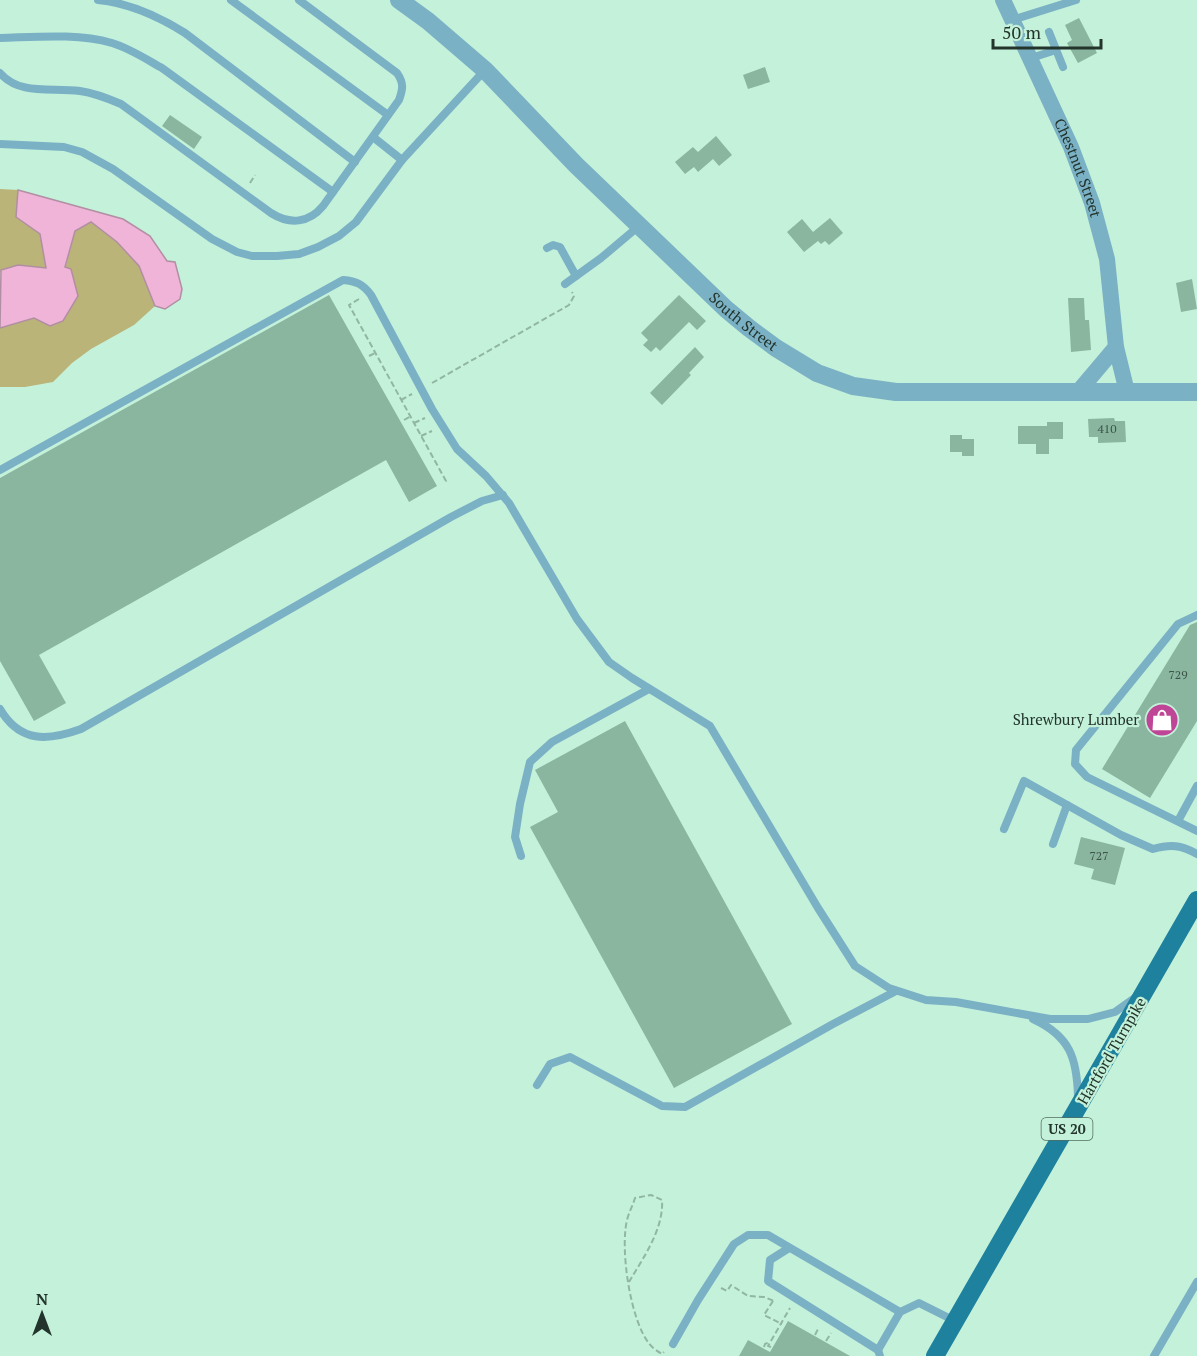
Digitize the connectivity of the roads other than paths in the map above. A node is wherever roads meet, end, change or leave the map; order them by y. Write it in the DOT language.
graph roads {
  1 [pos="98,0"];
  2 [pos="231,0"];
  3 [pos="299,0"];
  4 [pos="399,0"];
  5 [pos="1003,0"];
  6 [pos="1076,0"];
  7 [pos="1012,20"];
  8 [pos="1049,32"];
  9 [pos="0,38"];
  10 [pos="1056,50"];
  11 [pos="1028,58"];
  12 [pos="1063,67"];
  13 [pos="486,70"];
  14 [pos="0,73"];
  15 [pos="388,116"];
  16 [pos="373,137"];
  17 [pos="0,144"];
  18 [pos="402,160"];
  19 [pos="355,162"];
  20 [pos="333,192"];
  21 [pos="639,226"];
  22 [pos="547,248"];
  23 [pos="576,276"];
  24 [pos="568,287"];
  25 [pos="1116,347"];
  26 [pos="1078,392"];
  27 [pos="1127,392"];
  28 [pos="1197,392"];
  29 [pos="0,470"];
  30 [pos="503,495"];
  31 [pos="1197,615"];
  32 [pos="649,689"];
  33 [pos="0,709"];
  34 [pos="1197,786"];
  35 [pos="1067,804"];
  36 [pos="1178,821"];
  37 [pos="1004,829"];
  38 [pos="1197,831"];
  39 [pos="1053,844"];
  40 [pos="1197,854"];
  41 [pos="521,856"];
  42 [pos="1197,900"];
  43 [pos="1149,987"];
  44 [pos="896,991"];
  45 [pos="1024,1015"];
  46 [pos="537,1085"];
  47 [pos="1079,1108"];
  48 [pos="789,1248"];
  49 [pos="1197,1282"];
  50 [pos="900,1312"];
  51 [pos="956,1321"];
  52 [pos="673,1344"];
  53 [pos="879,1353"];
  54 [pos="935,1356"];
  55 [pos="1154,1356"];
  1 -- 19 [label="lane"];
  2 -- 15 [label="lane"];
  3 -- 15 [label="lane"];
  4 -- 13 [label="street, South Street"];
  5 -- 7 [label="street, Chestnut Street"];
  6 -- 7 [label="lane"];
  7 -- 11 [label="street, Chestnut Street"];
  8 -- 10 [label="lane"];
  9 -- 20 [label="lane"];
  10 -- 11 [label="lane"];
  10 -- 12 [label="lane"];
  11 -- 25 [label="street, Chestnut Street"];
  13 -- 18 [label="lane"];
  13 -- 21 [label="street, South Street"];
  14 -- 20 [label="lane"];
  15 -- 16 [label="lane"];
  16 -- 18 [label="lane"];
  16 -- 19 [label="lane"];
  17 -- 18 [label="lane"];
  19 -- 20 [label="lane"];
  21 -- 23 [label="lane"];
  21 -- 26 [label="street, South Street"];
  22 -- 23 [label="lane"];
  23 -- 24 [label="lane"];
  25 -- 26 [label="street"];
  25 -- 27 [label="street, Chestnut Street"];
  26 -- 27 [label="street, South Street"];
  27 -- 28 [label="street, South Street"];
  29 -- 30 [label="lane"];
  30 -- 32 [label="lane"];
  30 -- 33 [label="lane"];
  31 -- 36 [label="lane"];
  32 -- 41 [label="lane"];
  32 -- 44 [label="lane"];
  34 -- 36 [label="lane"];
  35 -- 37 [label="lane"];
  35 -- 39 [label="lane"];
  35 -- 40 [label="lane"];
  36 -- 38 [label="lane"];
  42 -- 43 [label="main road, Hartford Turnpike / US 20"];
  43 -- 45 [label="lane"];
  43 -- 47 [label="main road, Hartford Turnpike / US 20"];
  44 -- 45 [label="lane"];
  44 -- 46 [label="lane"];
  45 -- 47 [label="lane"];
  47 -- 51 [label="main road, Hartford Turnpike / US 20"];
  48 -- 50 [label="lane"];
  48 -- 52 [label="lane"];
  48 -- 53 [label="lane"];
  49 -- 55 [label="lane"];
  50 -- 51 [label="lane"];
  50 -- 53 [label="lane"];
  51 -- 54 [label="main road, Hartford Turnpike / US 20"];
}
